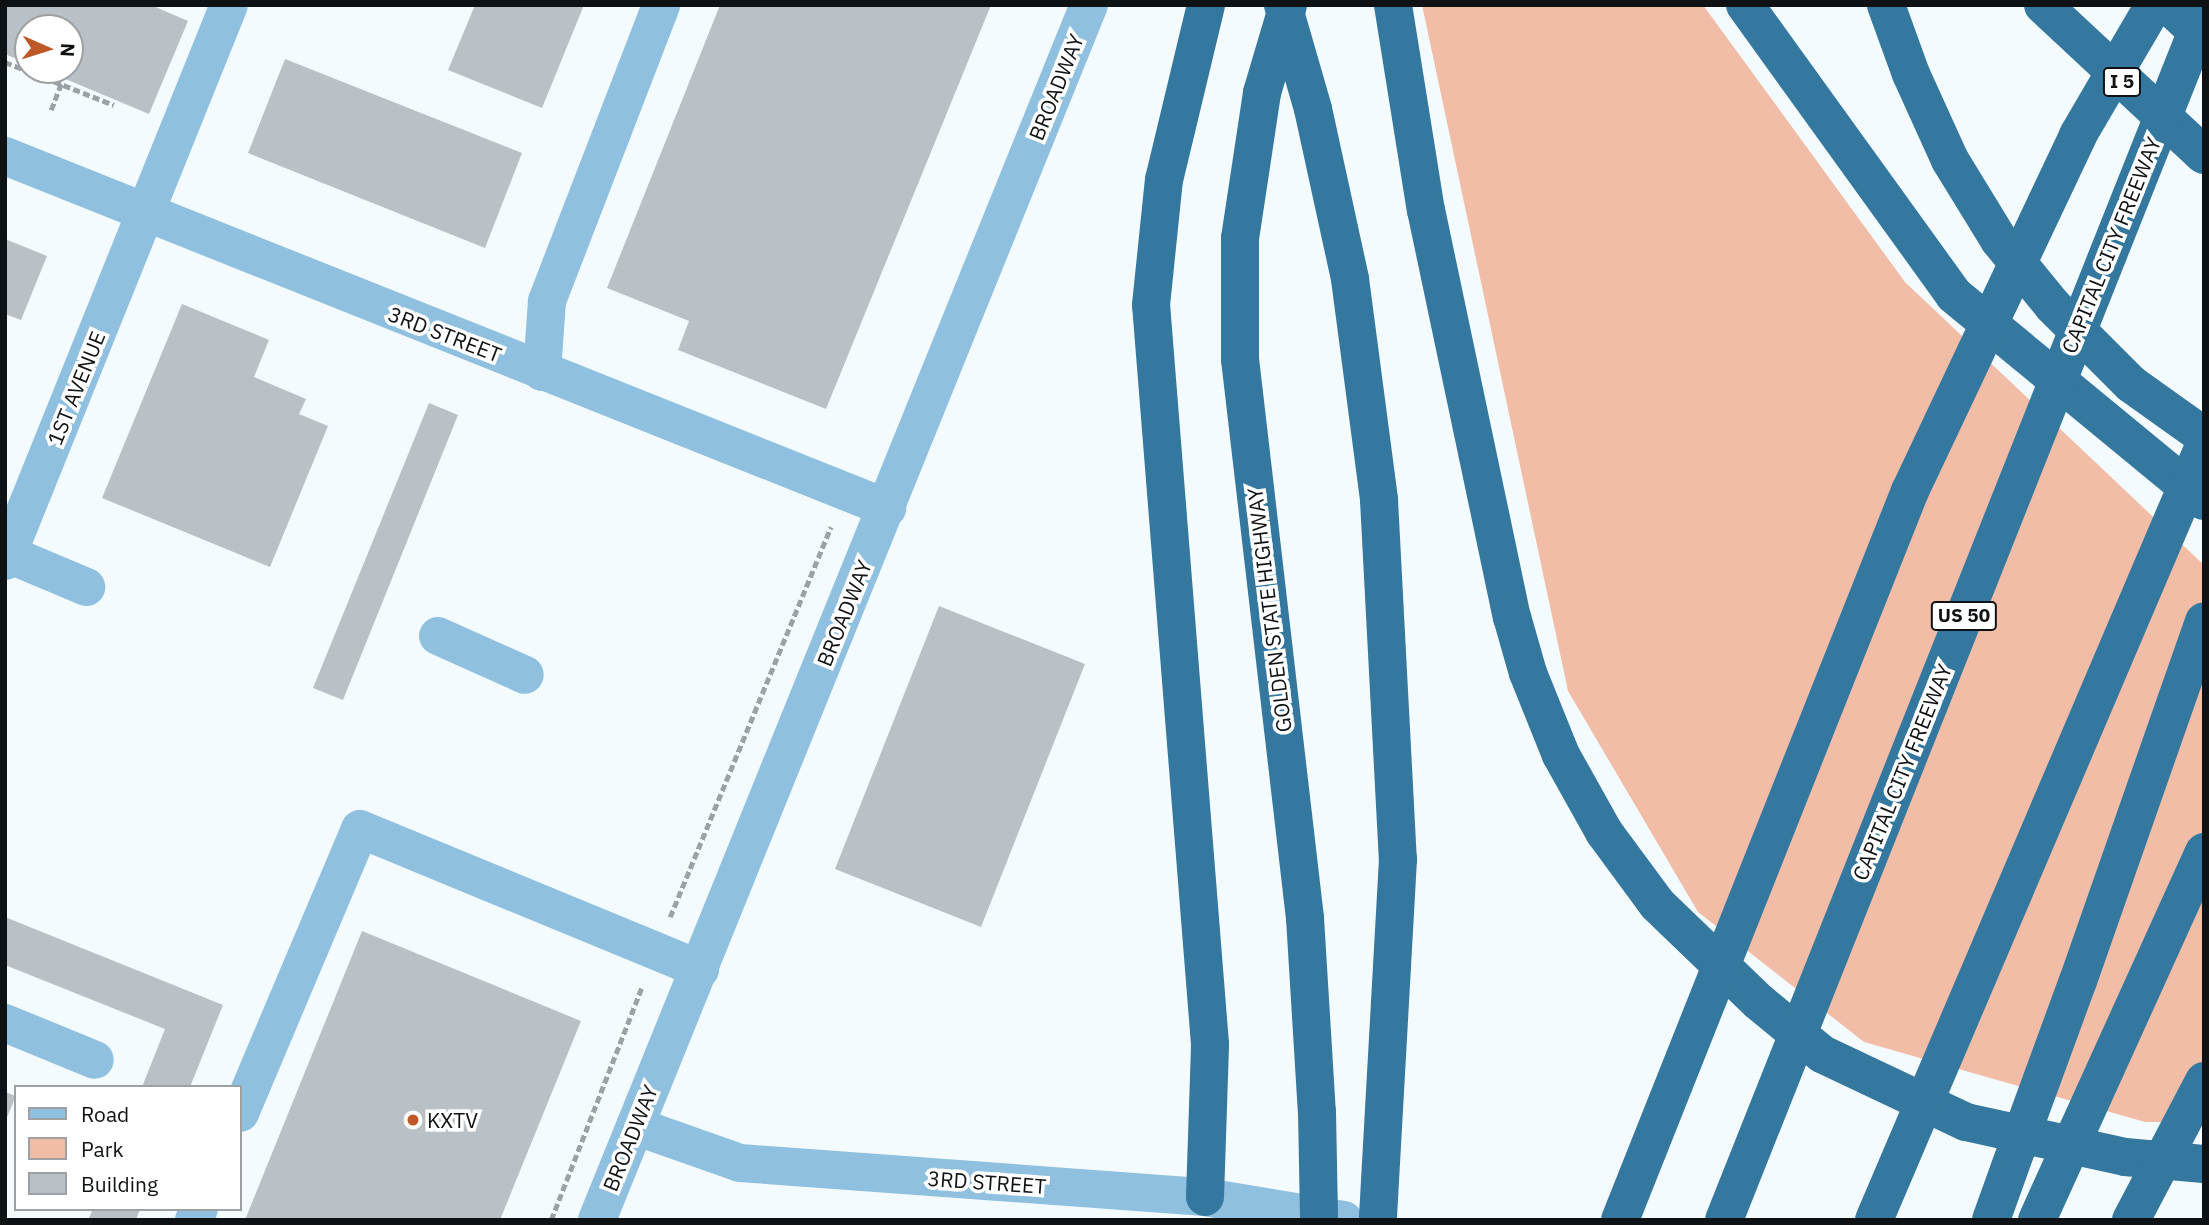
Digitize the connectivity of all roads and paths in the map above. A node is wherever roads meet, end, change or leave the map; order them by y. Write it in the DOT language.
graph roads {
  1 [pos="229,5"];
  2 [pos="661,5"];
  3 [pos="1089,5"];
  4 [pos="1206,5"];
  5 [pos="1285,5"];
  6 [pos="1393,5"];
  7 [pos="1745,5"];
  8 [pos="1886,5"];
  9 [pos="2043,5"];
  10 [pos="2154,5"];
  11 [pos="2168,5"];
  12 [pos="2204,13"];
  13 [pos="2204,38"];
  14 [pos="61,84"];
  15 [pos="114,105"];
  16 [pos="51,110"];
  17 [pos="2204,155"];
  18 [pos="5,156"];
  19 [pos="146,216"];
  20 [pos="542,372"];
  21 [pos="2204,436"];
  22 [pos="2204,446"];
  23 [pos="846,492"];
  24 [pos="2204,501"];
  25 [pos="887,508"];
  26 [pos="7,557"];
  27 [pos="86,587"];
  28 [pos="2204,621"];
  29 [pos="438,636"];
  30 [pos="525,675"];
  31 [pos="2204,852"];
  32 [pos="656,952"];
  33 [pos="700,969"];
  34 [pos="5,1023"];
  35 [pos="95,1060"];
  36 [pos="2204,1081"];
  37 [pos="242,1107"];
  38 [pos="635,1126"];
  39 [pos="2204,1164"];
  40 [pos="1205,1197"];
  41 [pos="551,1220"];
  42 [pos="597,1220"];
  43 [pos="1319,1220"];
  44 [pos="1344,1220"];
  45 [pos="1378,1220"];
  46 [pos="1620,1220"];
  47 [pos="1724,1220"];
  48 [pos="1874,1220"];
  49 [pos="1991,1220"];
  50 [pos="2037,1220"];
  51 [pos="2131,1220"];
  1 -- 19 [label="street, 1ST AVENUE"];
  2 -- 20 [label="street"];
  3 -- 25 [label="street, BROADWAY"];
  4 -- 40 [label="highway"];
  5 -- 43 [label="highway, GOLDEN STATE HIGHWAY, bridge"];
  5 -- 45 [label="highway, bridge"];
  6 -- 39 [label="highway"];
  7 -- 24 [label="highway"];
  8 -- 21 [label="highway"];
  9 -- 17 [label="highway, I 5"];
  10 -- 46 [label="highway, bridge"];
  11 -- 13 [label="highway"];
  12 -- 47 [label="highway, CAPITAL CITY FREEWAY / US 50, bridge"];
  14 -- 15 [label="path"];
  14 -- 16 [label="path"];
  18 -- 19 [label="street, 3RD STREET"];
  19 -- 20 [label="street, 3RD STREET"];
  19 -- 26 [label="street, 1ST AVENUE"];
  20 -- 23 [label="street, 3RD STREET"];
  22 -- 48 [label="highway, bridge"];
  23 -- 25 [label="street, 3RD STREET"];
  23 -- 32 [label="path"];
  25 -- 33 [label="street, BROADWAY"];
  26 -- 27 [label="street"];
  28 -- 49 [label="highway, bridge"];
  29 -- 30 [label="street"];
  31 -- 50 [label="highway, bridge"];
  32 -- 33 [label="street"];
  32 -- 37 [label="street"];
  32 -- 41 [label="path"];
  33 -- 38 [label="street, BROADWAY"];
  34 -- 35 [label="street"];
  36 -- 51 [label="highway, bridge"];
  38 -- 40 [label="street, 3RD STREET"];
  38 -- 42 [label="street, BROADWAY"];
  40 -- 44 [label="street, 3RD STREET"];
}
